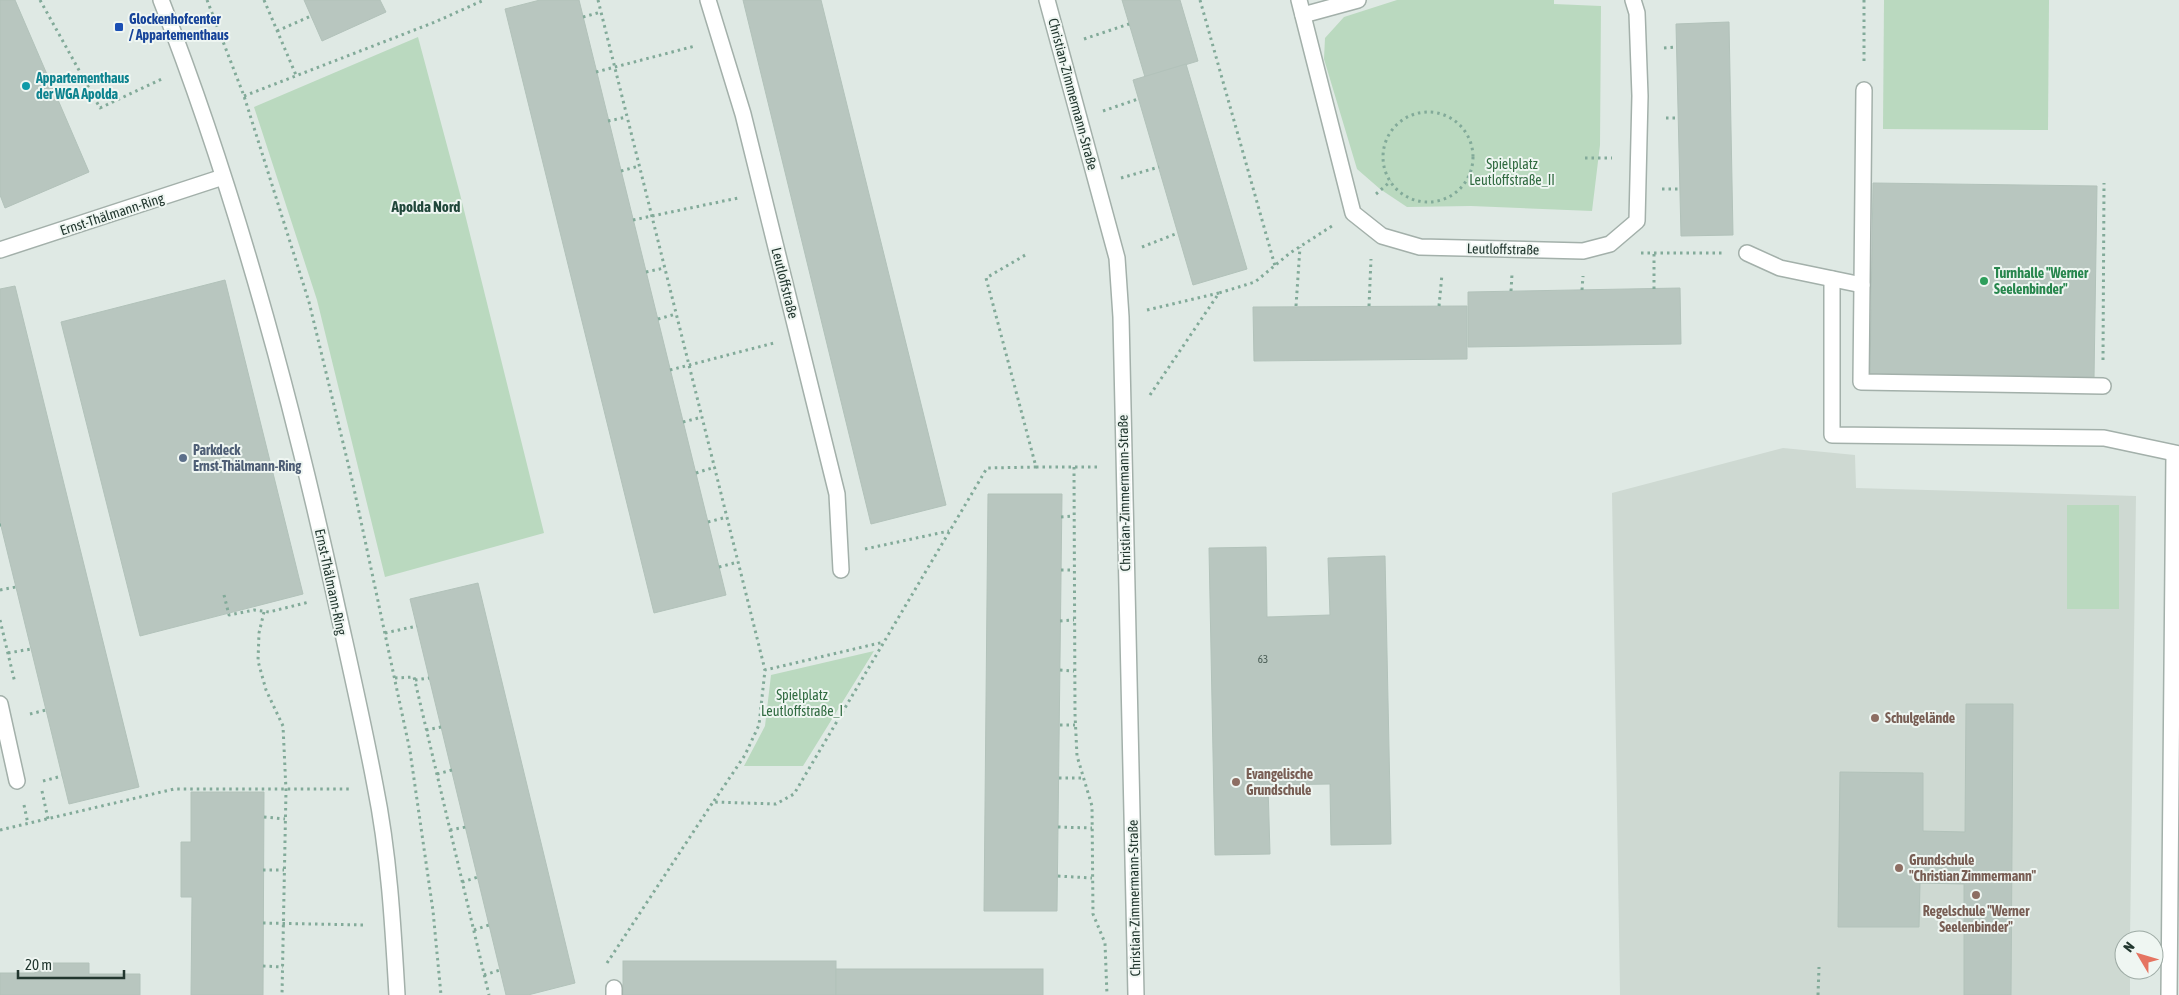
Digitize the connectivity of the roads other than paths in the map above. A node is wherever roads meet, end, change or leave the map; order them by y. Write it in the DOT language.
graph roads {
  1 [pos="162,0"];
  2 [pos="708,0"];
  3 [pos="1047,0"];
  4 [pos="1358,0"];
  5 [pos="1633,0"];
  6 [pos="1301,7"];
  7 [pos="1864,90"];
  8 [pos="223,177"];
  9 [pos="0,250"];
  10 [pos="1747,253"];
  11 [pos="1832,279"];
  12 [pos="1862,285"];
  13 [pos="2103,386"];
  14 [pos="2177,454"];
  15 [pos="841,562"];
  16 [pos="0,704"];
  17 [pos="17,780"];
  18 [pos="397,995"];
  19 [pos="1136,995"];
  20 [pos="2169,995"];
  1 -- 8 [label="street, Ernst-Thälmann-Ring"];
  2 -- 15 [label="street, Leutloffstraße"];
  3 -- 19 [label="street, Christian-Zimmermann-Straße"];
  4 -- 6 [label="street"];
  5 -- 6 [label="street, Leutloffstraße"];
  7 -- 12 [label="street"];
  8 -- 9 [label="street, Ernst-Thälmann-Ring"];
  8 -- 18 [label="street, Ernst-Thälmann-Ring"];
  10 -- 11 [label="street"];
  11 -- 12 [label="street"];
  11 -- 14 [label="street"];
  12 -- 13 [label="street"];
  14 -- 20 [label="street"];
  16 -- 17 [label="street"];
}
